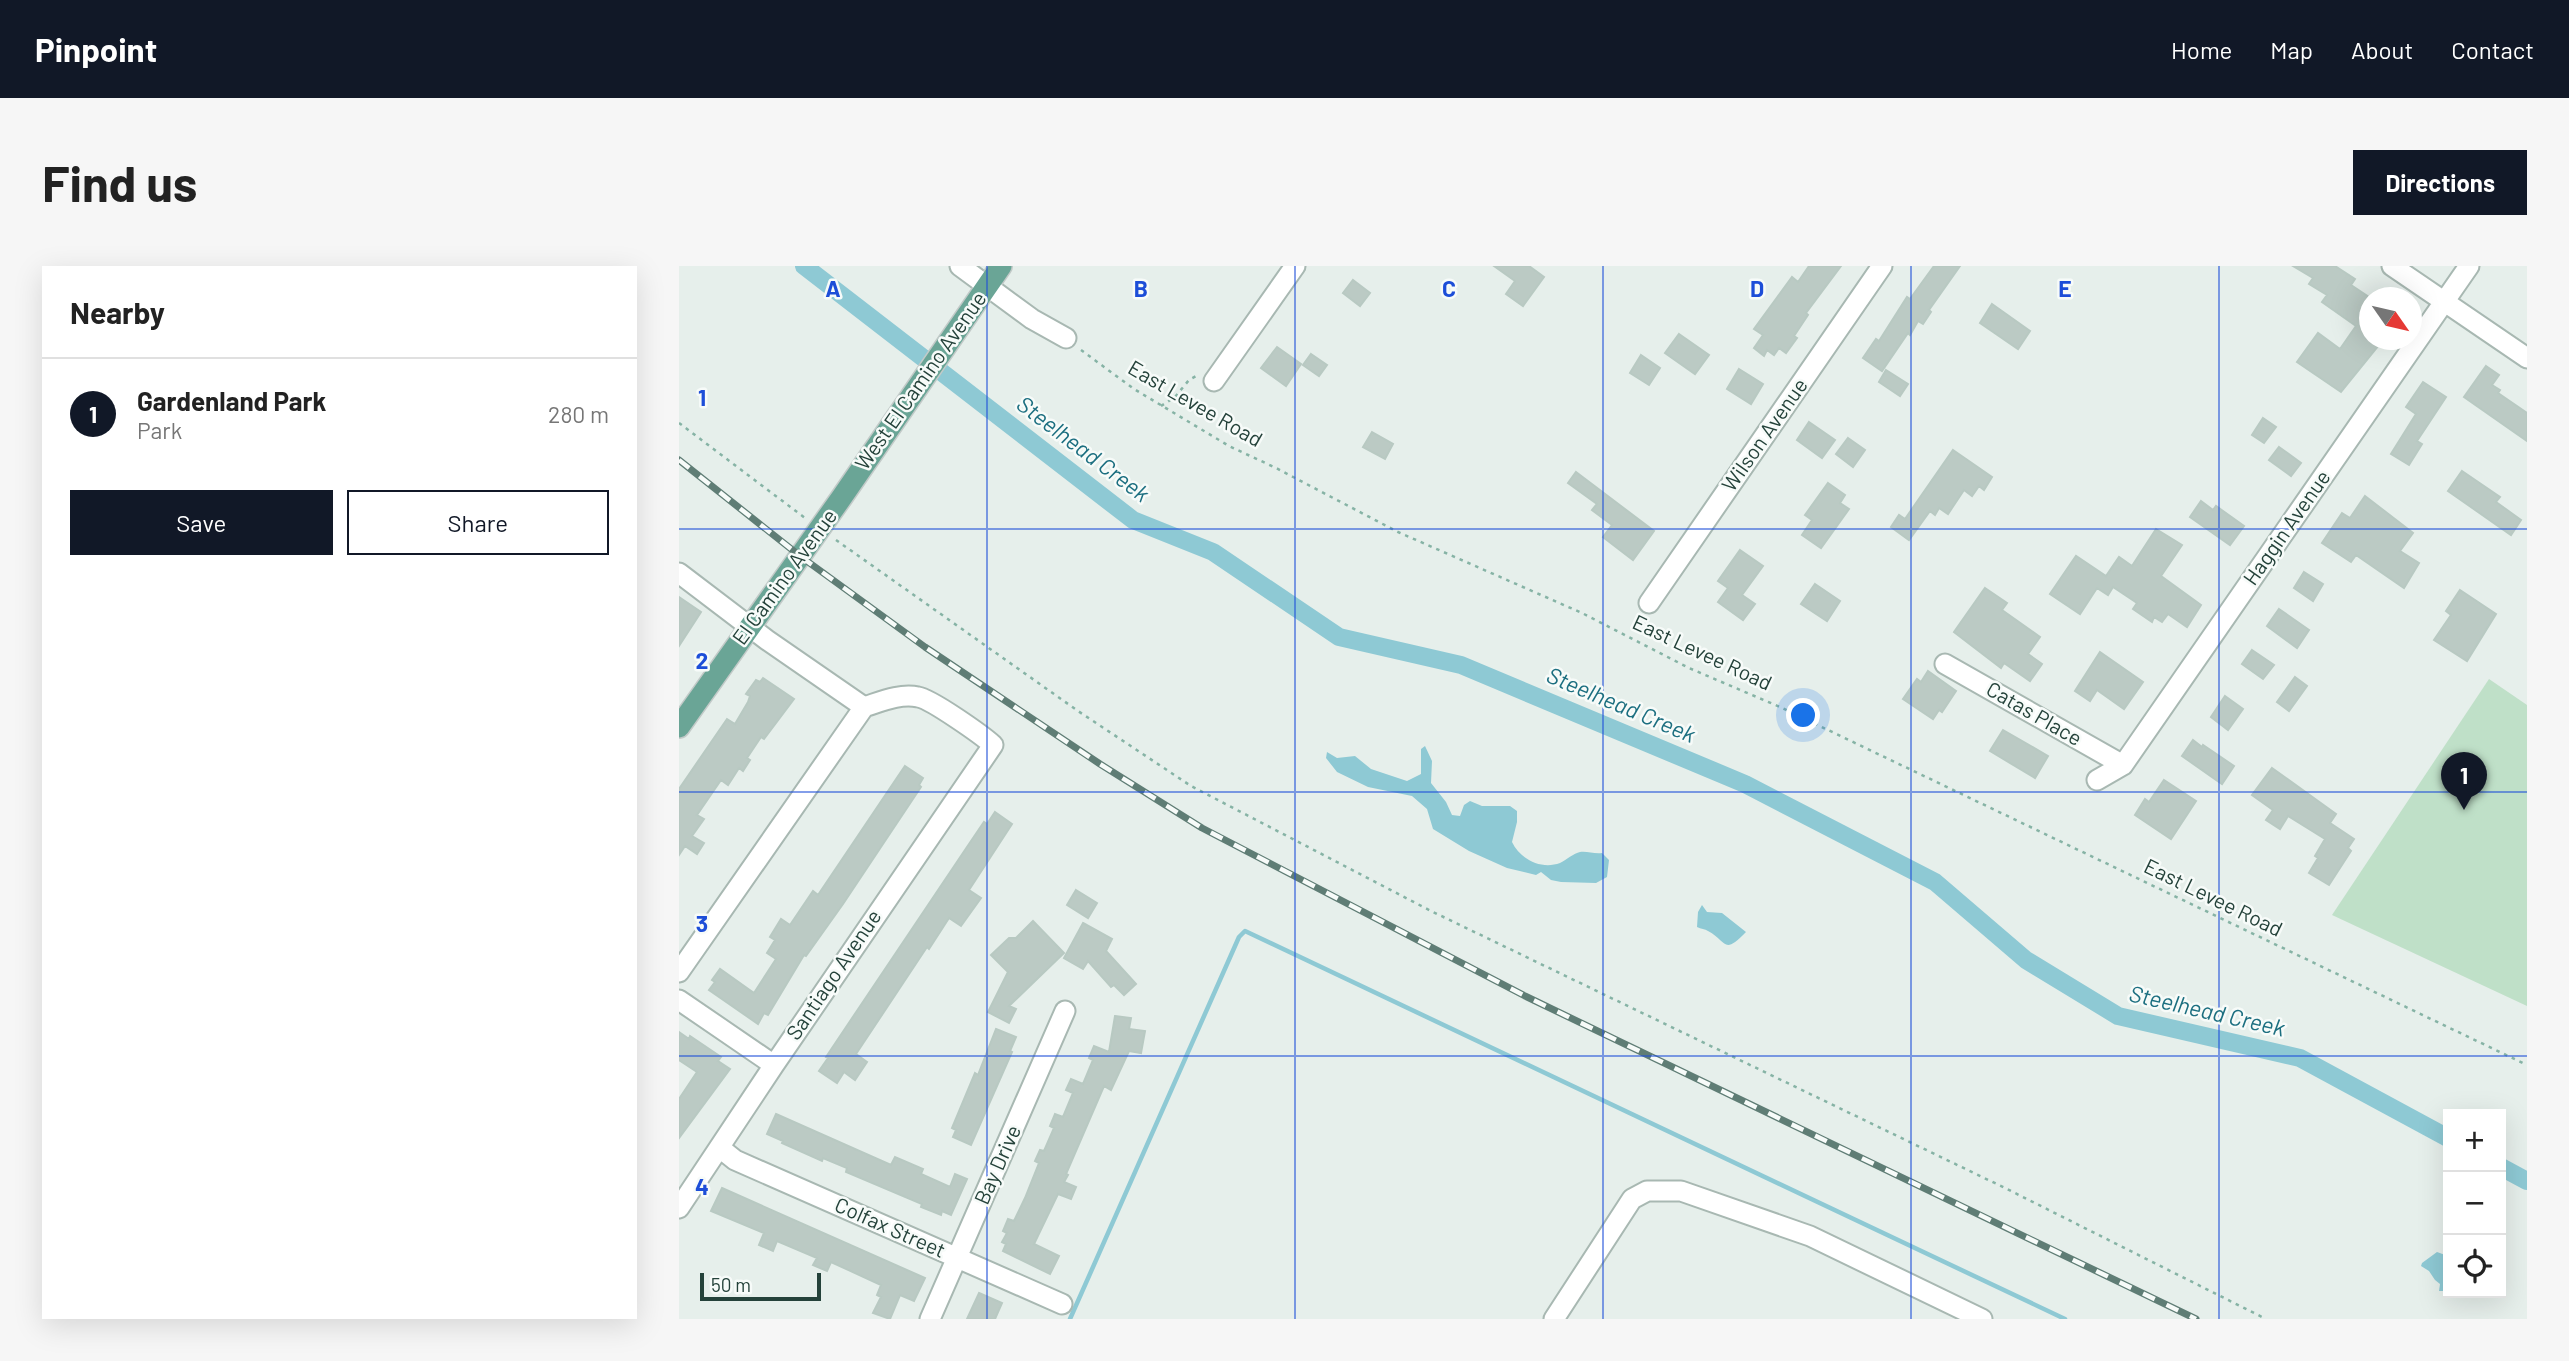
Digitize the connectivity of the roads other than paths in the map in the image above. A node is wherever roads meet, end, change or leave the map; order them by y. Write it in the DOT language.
graph roads {
  1 [pos="960,266"];
  2 [pos="1001,266"];
  3 [pos="1295,266"];
  4 [pos="1882,266"];
  5 [pos="2392,266"];
  6 [pos="2469,266"];
  7 [pos="986,287"];
  8 [pos="2444,302"];
  9 [pos="1066,338"];
  10 [pos="2527,358"];
  11 [pos="1215,382"];
  12 [pos="842,497"];
  13 [pos="679,573"];
  14 [pos="1649,603"];
  15 [pos="749,626"];
  16 [pos="1945,664"];
  17 [pos="864,707"];
  18 [pos="679,727"];
  19 [pos="2123,765"];
  20 [pos="2097,780"];
  21 [pos="679,972"];
  22 [pos="679,1000"];
  23 [pos="1065,1011"];
  24 [pos="773,1065"];
  25 [pos="720,1148"];
  26 [pos="679,1208"];
  27 [pos="958,1258"];
  28 [pos="1062,1304"];
  29 [pos="930,1319"];
  30 [pos="1554,1319"];
  31 [pos="1982,1319"];
  1 -- 7 [label="street"];
  2 -- 7 [label="main road, West El Camino Avenue"];
  3 -- 11 [label="street"];
  4 -- 14 [label="street, Wilson Avenue"];
  5 -- 8 [label="street"];
  6 -- 8 [label="street, Haggin Avenue"];
  7 -- 9 [label="street"];
  7 -- 12 [label="main road, West El Camino Avenue"];
  8 -- 10 [label="street"];
  8 -- 19 [label="street, Haggin Avenue"];
  12 -- 15 [label="main road, El Camino Avenue"];
  13 -- 15 [label="street"];
  15 -- 17 [label="street"];
  15 -- 18 [label="main road, El Camino Avenue"];
  16 -- 19 [label="street, Catas Place"];
  17 -- 21 [label="street"];
  17 -- 24 [label="street, Santiago Avenue"];
  19 -- 20 [label="street, Haggin Avenue"];
  22 -- 24 [label="street"];
  23 -- 27 [label="street, Bay Drive"];
  24 -- 25 [label="street, Santiago Avenue"];
  25 -- 26 [label="street, Santiago Avenue"];
  25 -- 27 [label="street, Colfax Street"];
  27 -- 28 [label="street, Colfax Street"];
  27 -- 29 [label="street, Bay Drive"];
  30 -- 31 [label="street"];
}
